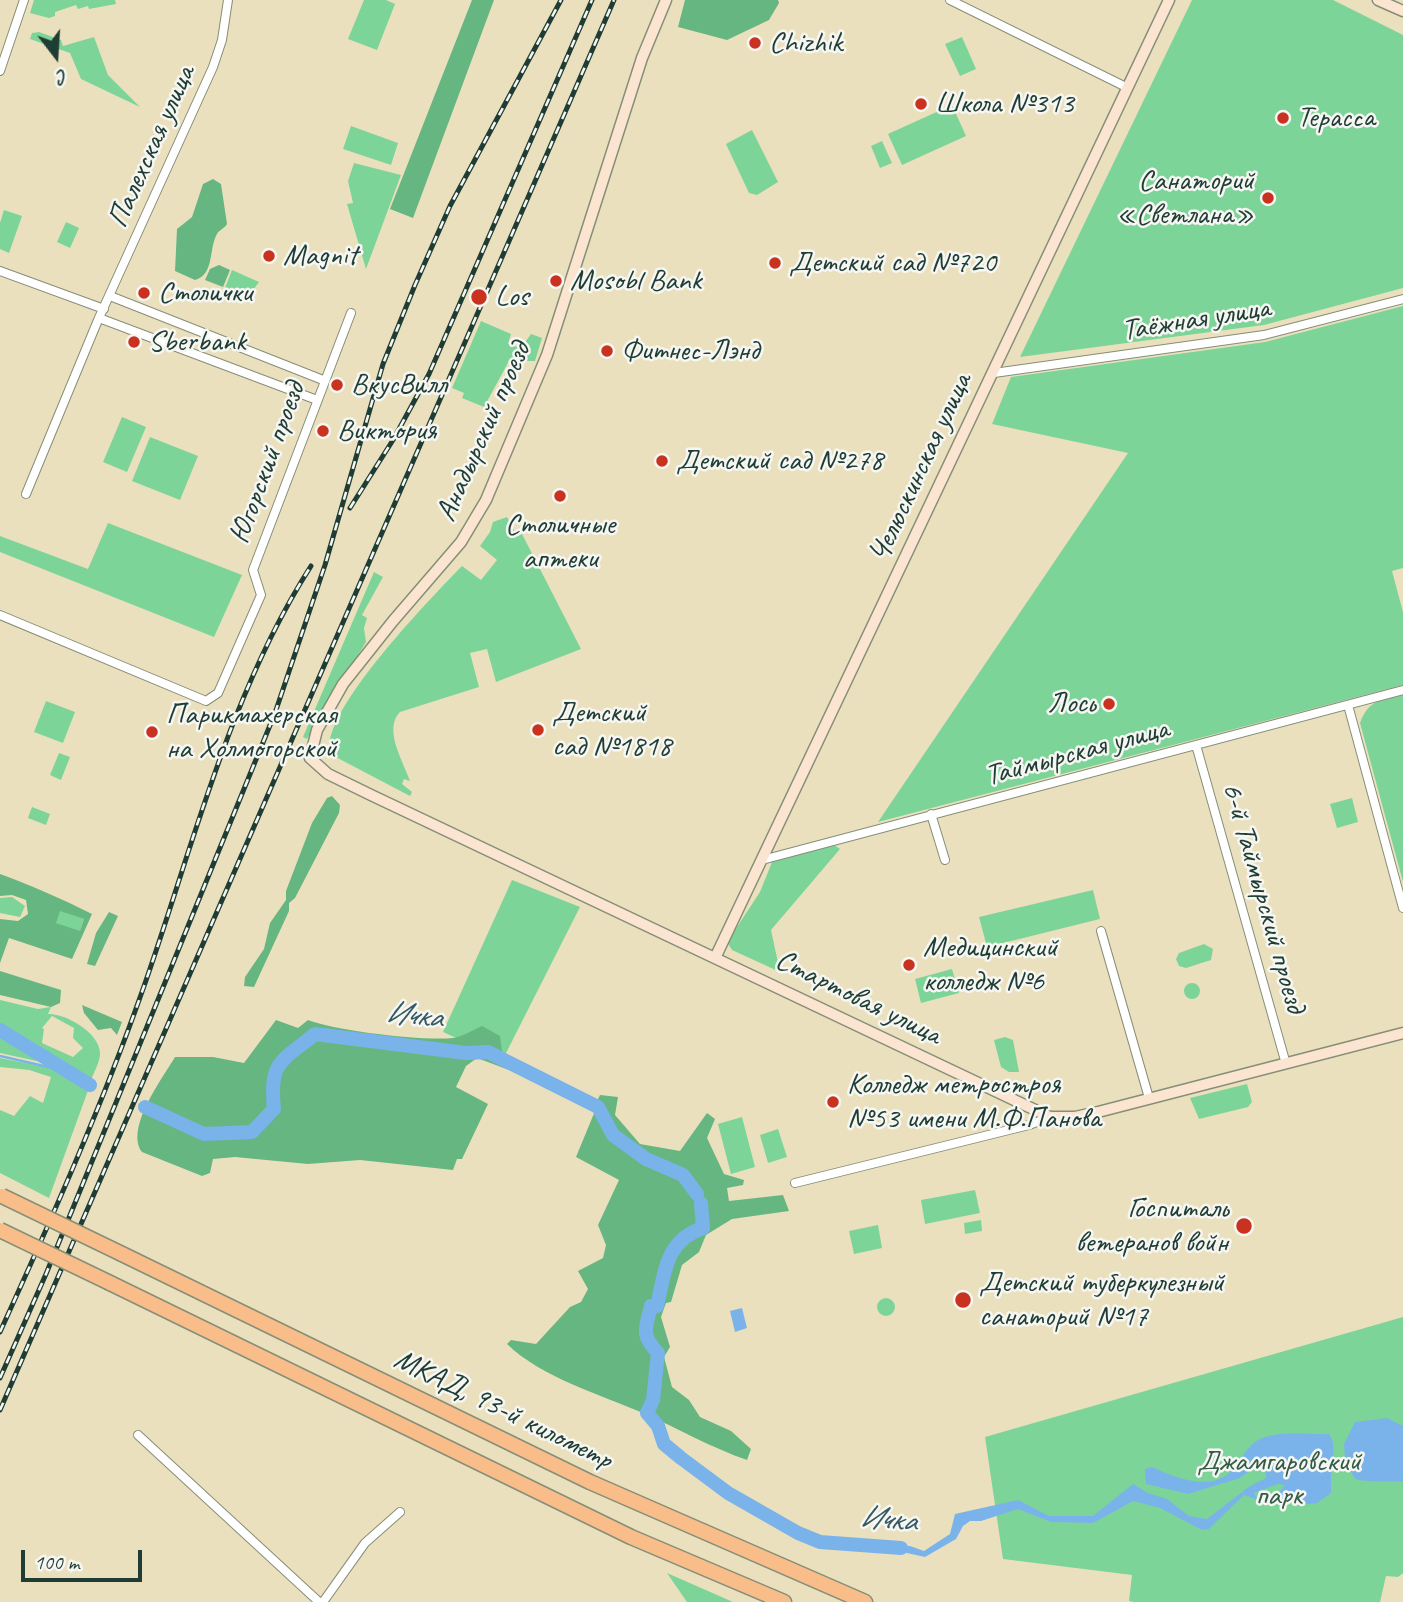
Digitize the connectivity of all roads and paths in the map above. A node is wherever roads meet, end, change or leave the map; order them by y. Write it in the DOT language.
graph roads {
  1 [pos="24,0"];
  2 [pos="228,0"];
  3 [pos="666,0"];
  4 [pos="950,0"];
  5 [pos="1169,0"];
  6 [pos="1378,0"];
  7 [pos="1403,11"];
  8 [pos="0,71"];
  9 [pos="1126,86"];
  10 [pos="0,271"];
  11 [pos="110,296"];
  12 [pos="1403,299"];
  13 [pos="104,309"];
  14 [pos="351,313"];
  15 [pos="99,318"];
  16 [pos="994,373"];
  17 [pos="323,380"];
  18 [pos="317,400"];
  19 [pos="26,494"];
  20 [pos="0,615"];
  21 [pos="1403,690"];
  22 [pos="1348,705"];
  23 [pos="1196,745"];
  24 [pos="316,766"];
  25 [pos="931,814"];
  26 [pos="762,860"];
  27 [pos="945,860"];
  28 [pos="1403,908"];
  29 [pos="1101,931"];
  30 [pos="716,956"];
  31 [pos="1403,1033"];
  32 [pos="1286,1063"];
  33 [pos="1149,1098"];
  34 [pos="1050,1117"];
  35 [pos="796,1183"];
  36 [pos="1,1195"];
  37 [pos="0,1230"];
  38 [pos="138,1434"];
  39 [pos="400,1512"];
  40 [pos="321,1602"];
  41 [pos="784,1602"];
  42 [pos="865,1602"];
  1 -- 8 [label="street"];
  2 -- 11 [label="street, Палехская улица"];
  3 -- 24 [label="street, Анадырский проезд"];
  4 -- 9 [label="street"];
  5 -- 9 [label="street, Челюскинская улица"];
  6 -- 7 [label="street"];
  9 -- 16 [label="street, Челюскинская улица"];
  10 -- 13 [label="street"];
  11 -- 13 [label="street, Палехская улица"];
  11 -- 17 [label="street"];
  12 -- 16 [label="street, Таёжная улица"];
  13 -- 15 [label="street, Палехская улица"];
  14 -- 17 [label="street, Югорский проезд"];
  15 -- 18 [label="street"];
  15 -- 19 [label="street, Палехская улица"];
  16 -- 26 [label="street, Челюскинская улица"];
  17 -- 18 [label="street, Югорский проезд"];
  18 -- 20 [label="street, Югорский проезд"];
  21 -- 22 [label="street, Таймырская улица"];
  22 -- 23 [label="street, Таймырская улица"];
  22 -- 28 [label="street"];
  23 -- 25 [label="street, Таймырская улица"];
  23 -- 32 [label="street, 6-й Таймырский проезд"];
  24 -- 30 [label="street, Стартовая улица"];
  25 -- 26 [label="street, Таймырская улица"];
  25 -- 27 [label="street"];
  26 -- 30 [label="street, Челюскинская улица"];
  29 -- 33 [label="street"];
  30 -- 34 [label="street, Стартовая улица"];
  31 -- 32 [label="street"];
  32 -- 33 [label="street"];
  33 -- 34 [label="street"];
  34 -- 35 [label="street"];
  36 -- 42 [label="highway, МКАД, 93-й километр, bridge"];
  37 -- 41 [label="highway, МКАД, 93-й километр, bridge"];
  38 -- 40 [label="street"];
  39 -- 40 [label="street"];
}
